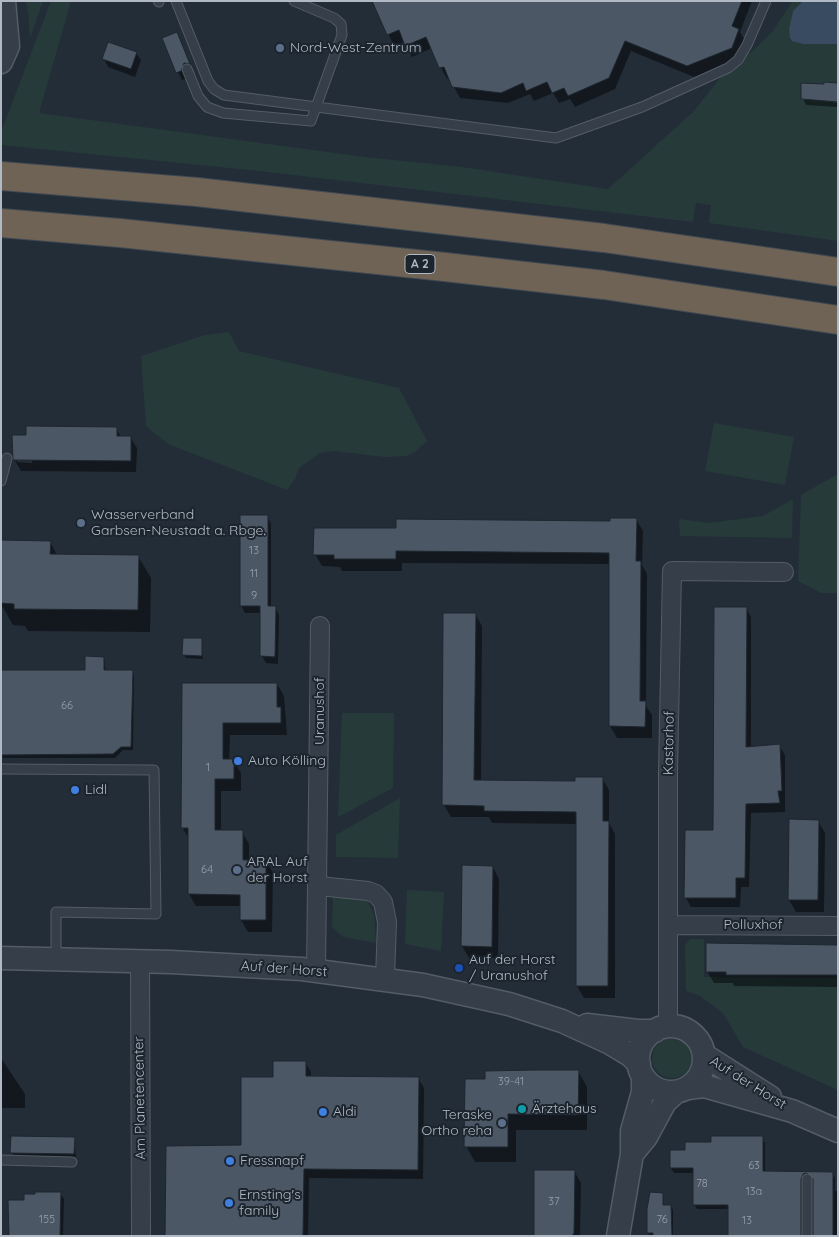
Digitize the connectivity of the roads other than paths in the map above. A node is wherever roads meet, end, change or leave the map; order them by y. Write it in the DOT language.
graph roads {
  1 [pos="4,1"];
  2 [pos="176,1"];
  3 [pos="294,1"];
  4 [pos="766,1"];
  5 [pos="1,62"];
  6 [pos="187,68"];
  7 [pos="315,107"];
  8 [pos="1,176"];
  9 [pos="1,223"];
  10 [pos="838,272"];
  11 [pos="838,320"];
  12 [pos="7,458"];
  13 [pos="1,482"];
  14 [pos="784,572"];
  15 [pos="320,626"];
  16 [pos="1,769"];
  17 [pos="319,886"];
  18 [pos="668,925"];
  19 [pos="838,926"];
  20 [pos="1,958"];
  21 [pos="56,958"];
  22 [pos="140,961"];
  23 [pos="316,971"];
  24 [pos="385,979"];
  25 [pos="562,1021"];
  26 [pos="662,1028"];
  27 [pos="704,1055"];
  28 [pos="641,1070"];
  29 [pos="682,1090"];
  30 [pos="792,1111"];
  31 [pos="838,1131"];
  32 [pos="632,1154"];
  33 [pos="1,1160"];
  34 [pos="72,1162"];
  35 [pos="807,1179"];
  36 [pos="141,1236"];
  37 [pos="618,1236"];
  38 [pos="807,1236"];
  1 -- 5 [label="street"];
  2 -- 7 [label="lane"];
  3 -- 7 [label="lane"];
  4 -- 7 [label="lane"];
  6 -- 7 [label="lane"];
  8 -- 10 [label="highway"];
  9 -- 11 [label="highway, A 2"];
  12 -- 13 [label="lane"];
  14 -- 18 [label="street, Kastorhof"];
  15 -- 17 [label="street, Uranushof"];
  16 -- 21 [label="lane"];
  17 -- 23 [label="street, Uranushof"];
  17 -- 24 [label="street"];
  18 -- 19 [label="street, Polluxhof"];
  18 -- 26 [label="street, Kastorhof"];
  20 -- 21 [label="street, Auf der Horst"];
  21 -- 22 [label="street, Auf der Horst"];
  22 -- 23 [label="street, Auf der Horst"];
  22 -- 36 [label="street, Am Planetencenter"];
  23 -- 24 [label="street, Auf der Horst"];
  24 -- 25 [label="street, Auf der Horst"];
  25 -- 26 [label="street, Auf der Horst"];
  25 -- 28 [label="street, Auf der Horst"];
  26 -- 27 [label="street"];
  26 -- 28 [label="street"];
  27 -- 29 [label="street"];
  27 -- 30 [label="street, Auf der Horst"];
  28 -- 29 [label="street"];
  28 -- 32 [label="street"];
  29 -- 30 [label="street, Auf der Horst"];
  29 -- 32 [label="street"];
  30 -- 31 [label="street, Auf der Horst"];
  32 -- 37 [label="street"];
  33 -- 34 [label="lane"];
  35 -- 38 [label="lane"];
}
